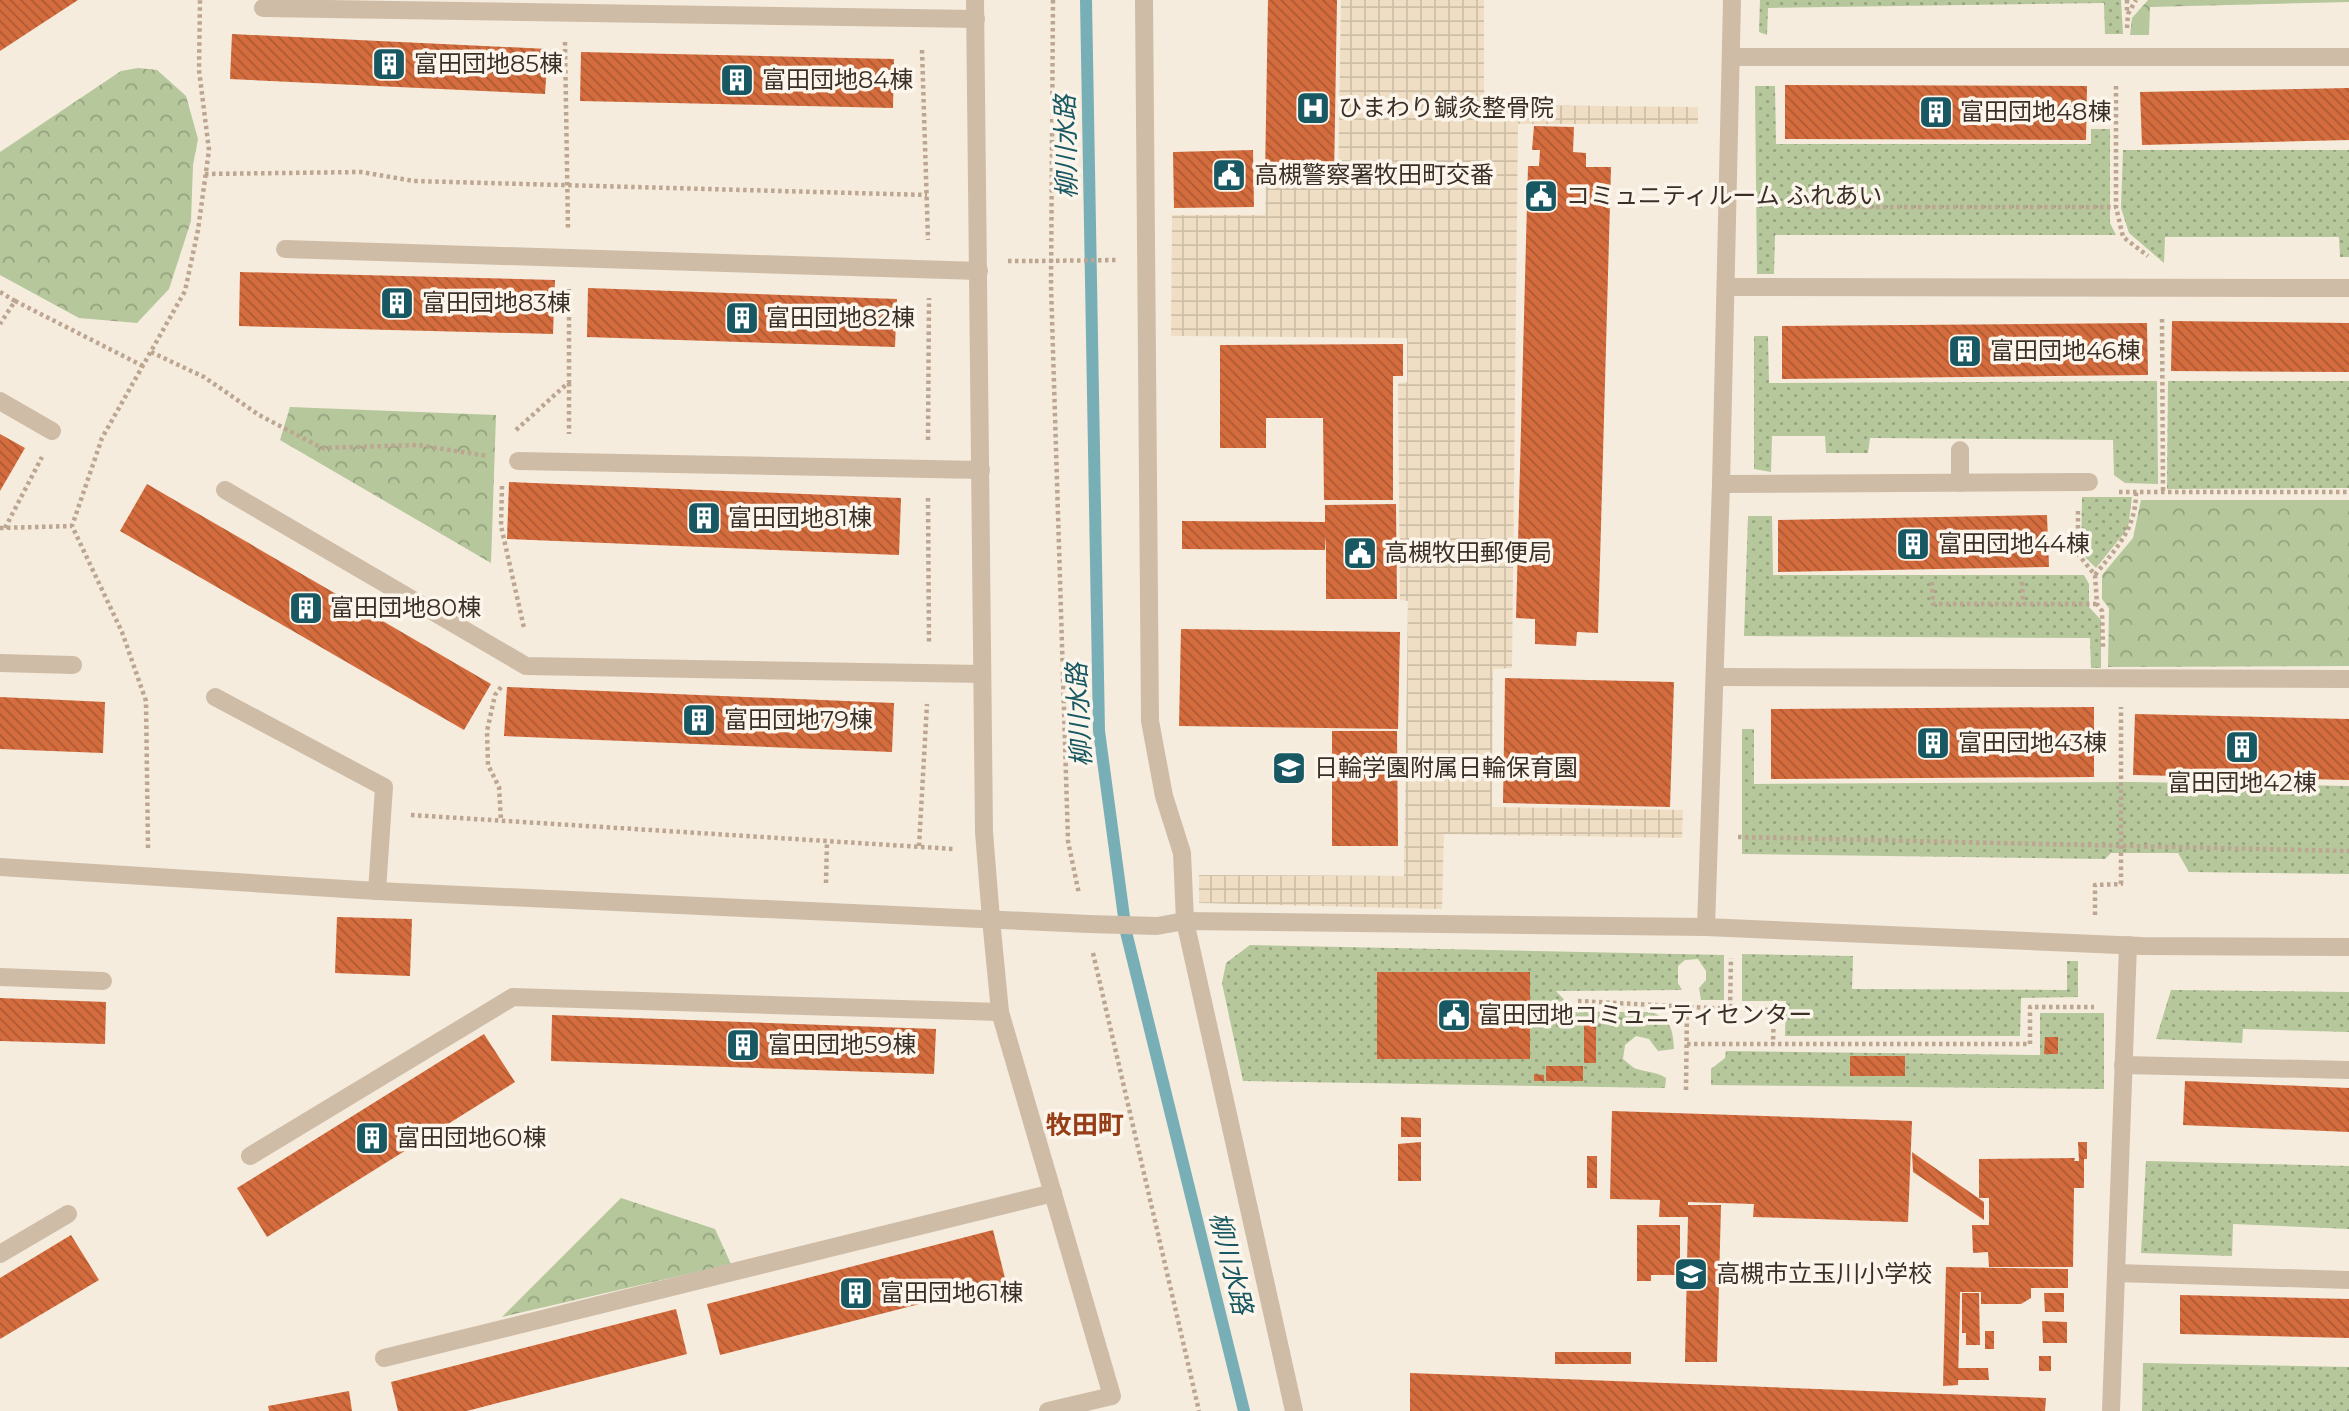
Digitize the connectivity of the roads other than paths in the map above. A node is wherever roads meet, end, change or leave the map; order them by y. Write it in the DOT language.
graph roads {
  1 [pos="975,0"];
  2 [pos="1144,0"];
  3 [pos="1732,0"];
  4 [pos="262,8"];
  5 [pos="976,19"];
  6 [pos="1731,57"];
  7 [pos="2349,57"];
  8 [pos="285,249"];
  9 [pos="979,271"];
  10 [pos="1726,287"];
  11 [pos="2349,288"];
  12 [pos="0,401"];
  13 [pos="47,428"];
  14 [pos="1960,450"];
  15 [pos="510,460"];
  16 [pos="981,470"];
  17 [pos="2083,482"];
  18 [pos="1960,483"];
  19 [pos="1721,484"];
  20 [pos="225,490"];
  21 [pos="0,663"];
  22 [pos="73,665"];
  23 [pos="982,674"];
  24 [pos="1715,677"];
  25 [pos="2349,679"];
  26 [pos="215,697"];
  27 [pos="0,867"];
  28 [pos="377,891"];
  29 [pos="990,919"];
  30 [pos="1185,921"];
  31 [pos="1706,927"];
  32 [pos="2127,945"];
  33 [pos="2349,947"];
  34 [pos="0,976"];
  35 [pos="103,981"];
  36 [pos="1000,1012"];
  37 [pos="2123,1065"];
  38 [pos="2349,1070"];
  39 [pos="250,1156"];
  40 [pos="1053,1193"];
  41 [pos="68,1214"];
  42 [pos="0,1255"];
  43 [pos="2116,1273"];
  44 [pos="2349,1280"];
  45 [pos="384,1358"];
  46 [pos="1114,1404"];
  47 [pos="1048,1411"];
  48 [pos="1294,1411"];
  49 [pos="2111,1411"];
  1 -- 5 [label="street"];
  2 -- 30 [label="street"];
  3 -- 6 [label="street"];
  4 -- 5 [label="street"];
  5 -- 9 [label="street"];
  6 -- 7 [label="street"];
  6 -- 10 [label="street"];
  8 -- 9 [label="street"];
  9 -- 16 [label="street"];
  10 -- 11 [label="street"];
  10 -- 19 [label="street"];
  12 -- 13 [label="street"];
  14 -- 18 [label="street"];
  15 -- 16 [label="street"];
  16 -- 23 [label="street"];
  17 -- 18 [label="street"];
  18 -- 19 [label="street"];
  19 -- 24 [label="street"];
  20 -- 23 [label="street"];
  21 -- 22 [label="street"];
  23 -- 29 [label="street"];
  24 -- 25 [label="street"];
  24 -- 31 [label="street"];
  26 -- 28 [label="street"];
  27 -- 28 [label="street"];
  28 -- 29 [label="street"];
  29 -- 30 [label="street"];
  29 -- 36 [label="street"];
  30 -- 31 [label="street"];
  30 -- 48 [label="street"];
  31 -- 32 [label="street"];
  32 -- 33 [label="street"];
  32 -- 37 [label="street"];
  34 -- 35 [label="street"];
  36 -- 39 [label="street"];
  36 -- 40 [label="street"];
  37 -- 38 [label="street"];
  37 -- 43 [label="street"];
  40 -- 45 [label="street"];
  40 -- 46 [label="street"];
  41 -- 42 [label="street"];
  43 -- 44 [label="street"];
  43 -- 49 [label="street"];
  46 -- 47 [label="street"];
}
